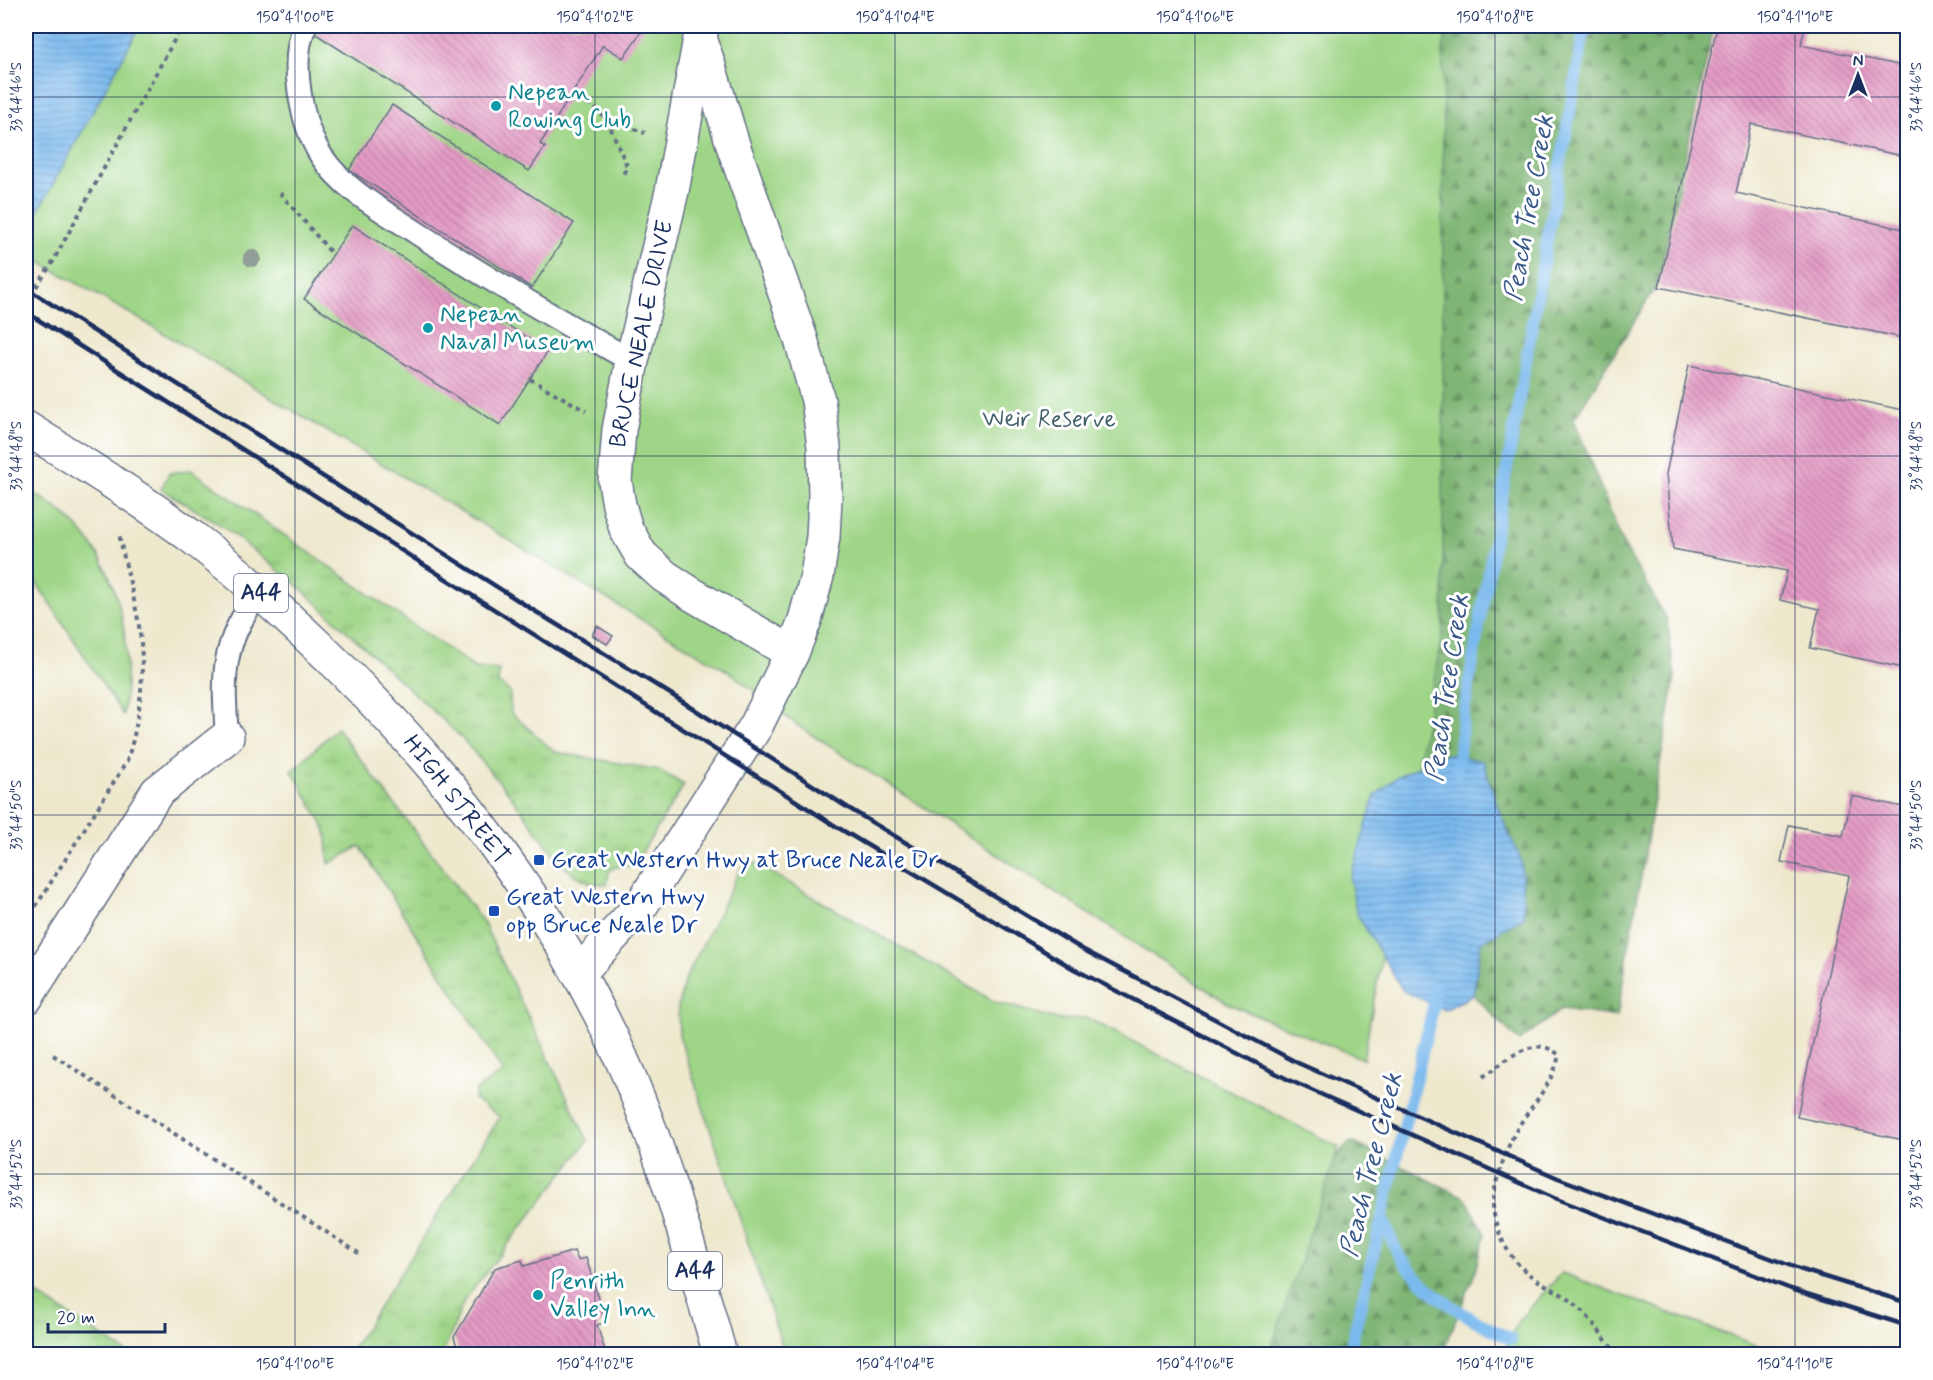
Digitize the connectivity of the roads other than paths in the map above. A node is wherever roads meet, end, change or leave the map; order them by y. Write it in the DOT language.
graph roads {
  1 [pos="305,26"];
  2 [pos="701,31"];
  3 [pos="632,361"];
  4 [pos="26,428"];
  5 [pos="260,592"];
  6 [pos="792,653"];
  7 [pos="227,737"];
  8 [pos="579,973"];
  9 [pos="26,998"];
  10 [pos="720,1354"];
  1 -- 3 [label="lane"];
  2 -- 3 [label="main road, BRUCE NEALE DRIVE"];
  2 -- 6 [label="main road, BRUCE NEALE DRIVE"];
  3 -- 6 [label="main road, BRUCE NEALE DRIVE"];
  4 -- 5 [label="main road, HIGH STREET / A44"];
  5 -- 7 [label="lane"];
  5 -- 8 [label="main road, HIGH STREET / A44"];
  6 -- 8 [label="main road, BRUCE NEALE DRIVE"];
  7 -- 9 [label="main road"];
  8 -- 10 [label="main road, HIGH STREET / A44"];
}
